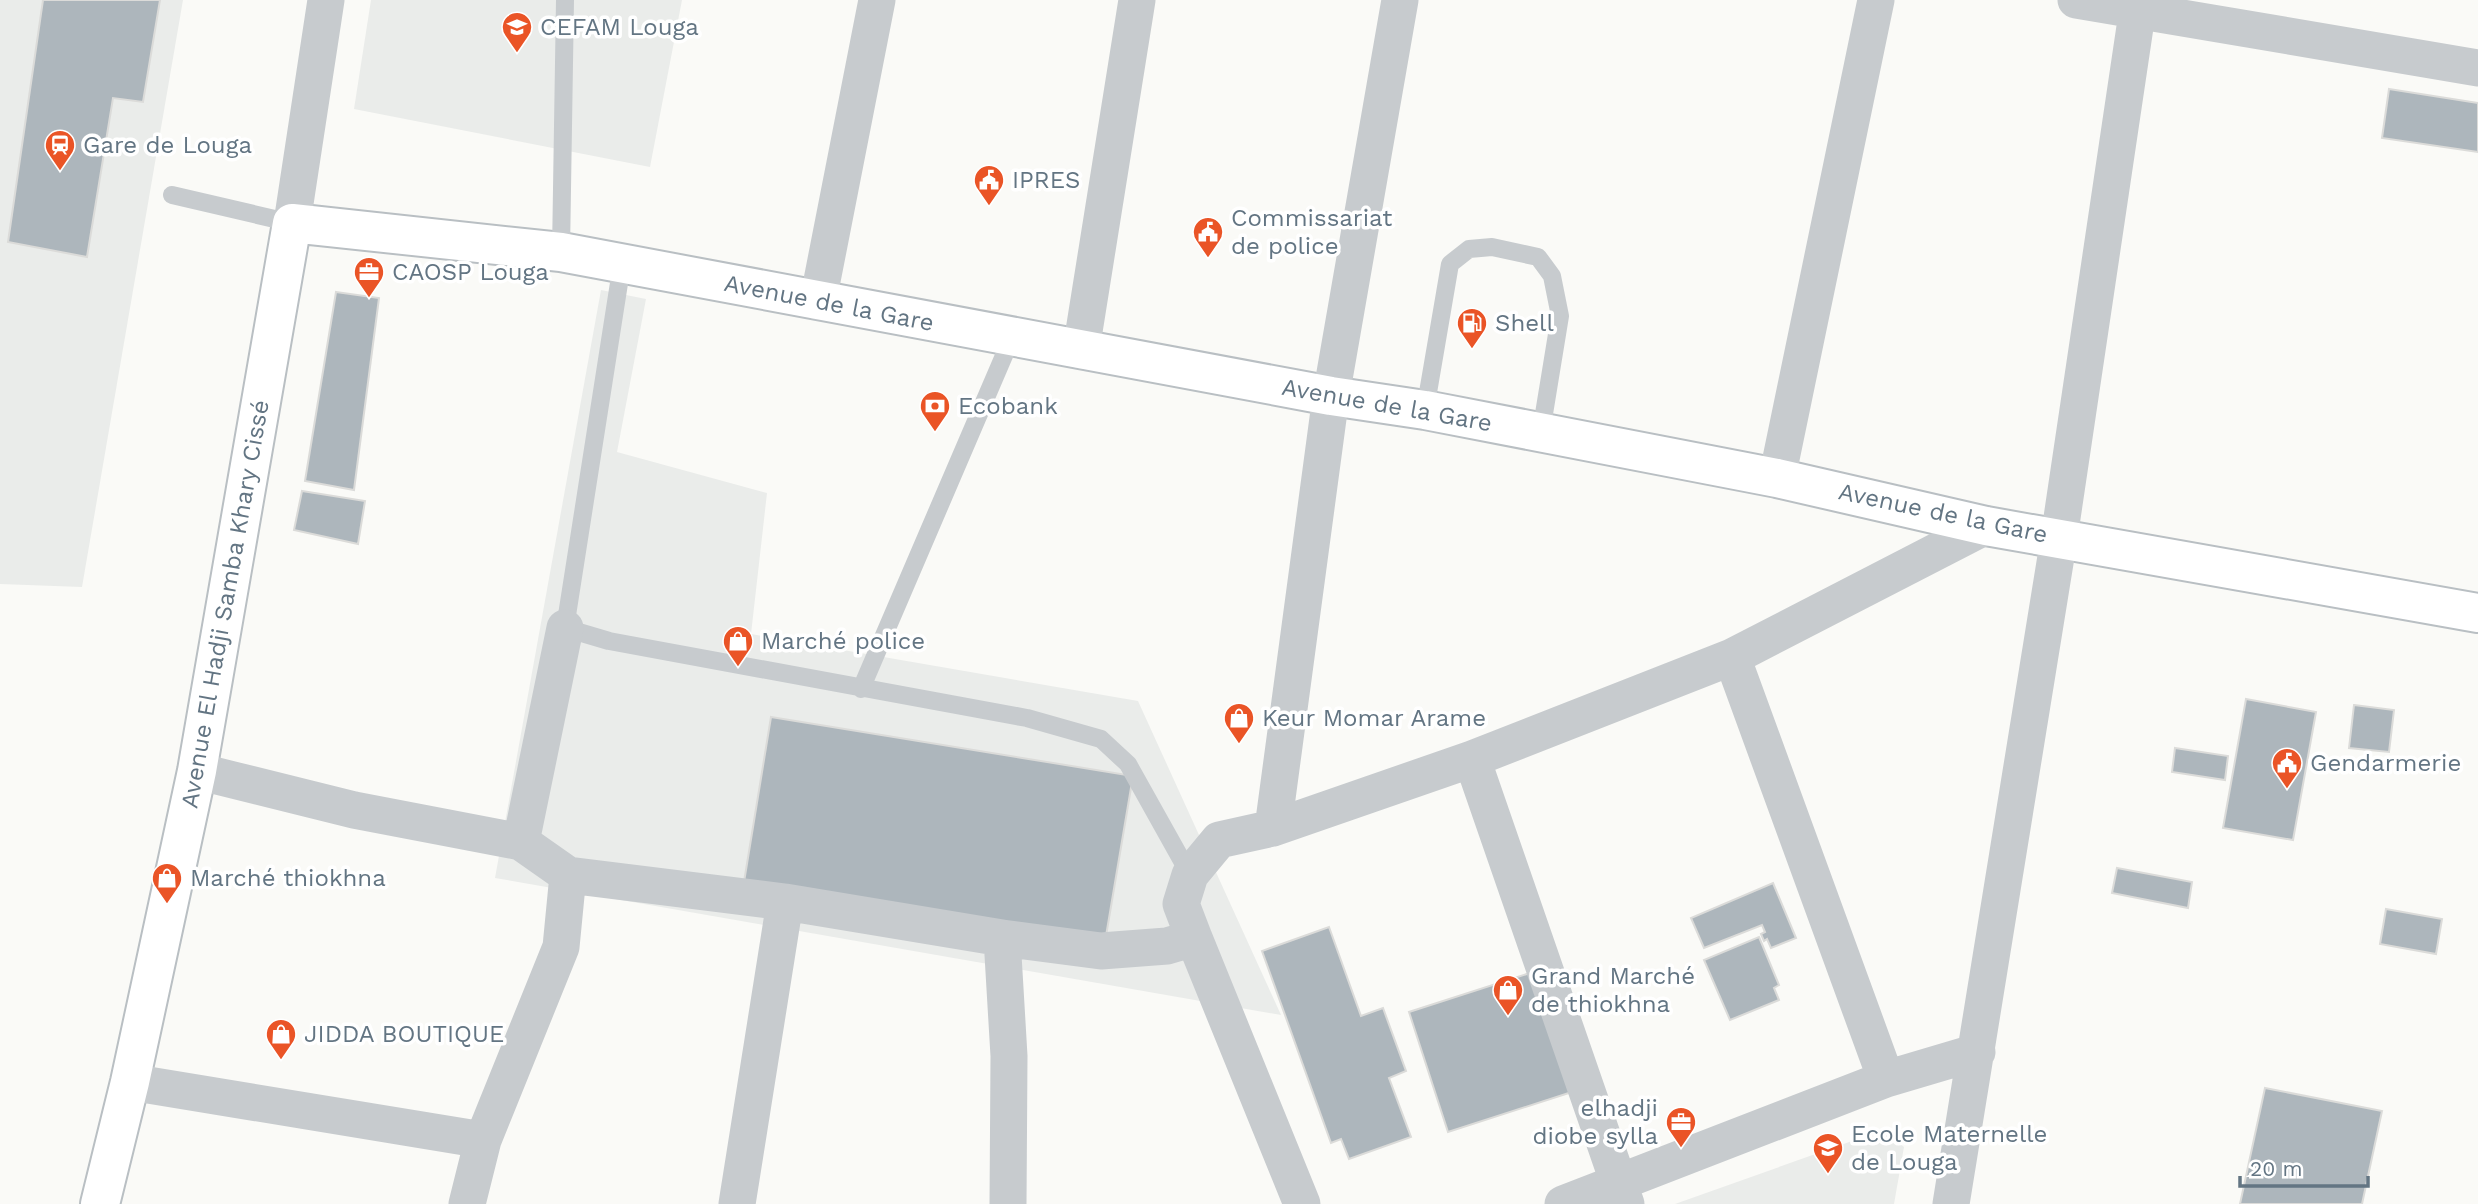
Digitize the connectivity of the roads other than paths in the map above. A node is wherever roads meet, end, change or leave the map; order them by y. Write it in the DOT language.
graph roads {
  1 [pos="326,0"];
  2 [pos="565,0"];
  3 [pos="877,0"];
  4 [pos="1137,0"];
  5 [pos="1400,0"];
  6 [pos="1876,0"];
  7 [pos="2076,0"];
  8 [pos="2138,6"];
  9 [pos="2478,68"];
  10 [pos="172,195"];
  11 [pos="292,223"];
  12 [pos="561,252"];
  13 [pos="622,264"];
  14 [pos="818,301"];
  15 [pos="1012,337"];
  16 [pos="1081,350"];
  17 [pos="1331,396"];
  18 [pos="1424,410"];
  19 [pos="1541,432"];
  20 [pos="1777,478"];
  21 [pos="1986,526"];
  22 [pos="2059,538"];
  23 [pos="2478,613"];
  24 [pos="565,628"];
  25 [pos="1732,657"];
  26 [pos="862,689"];
  27 [pos="1472,759"];
  28 [pos="197,771"];
  29 [pos="1273,828"];
  30 [pos="521,842"];
  31 [pos="568,875"];
  32 [pos="1190,875"];
  33 [pos="785,902"];
  34 [pos="1002,938"];
  35 [pos="1194,938"];
  36 [pos="1977,1052"];
  37 [pos="1886,1079"];
  38 [pos="130,1082"];
  39 [pos="483,1140"];
  40 [pos="1622,1193"];
  41 [pos="100,1204"];
  42 [pos="467,1204"];
  43 [pos="737,1204"];
  44 [pos="1008,1204"];
  45 [pos="1302,1204"];
  46 [pos="1563,1204"];
  47 [pos="1951,1204"];
  1 -- 11 [label="street, Avenue El Hadji Samba Khary Cissé"];
  2 -- 12 [label="lane"];
  3 -- 14 [label="street"];
  4 -- 16 [label="street"];
  5 -- 17 [label="street"];
  6 -- 20 [label="street"];
  7 -- 8 [label="street"];
  8 -- 9 [label="street"];
  8 -- 22 [label="street"];
  10 -- 11 [label="lane"];
  11 -- 12 [label="street, Avenue de la Gare"];
  11 -- 28 [label="street, Avenue El Hadji Samba Khary Cissé"];
  12 -- 13 [label="street, Avenue de la Gare"];
  13 -- 14 [label="street, Avenue de la Gare"];
  13 -- 24 [label="lane"];
  14 -- 15 [label="street, Avenue de la Gare"];
  15 -- 16 [label="street, Avenue de la Gare"];
  15 -- 26 [label="lane"];
  16 -- 17 [label="street, Avenue de la Gare"];
  17 -- 18 [label="street, Avenue de la Gare"];
  17 -- 29 [label="street"];
  18 -- 19 [label="street, Avenue de la Gare"];
  18 -- 19 [label="lane"];
  19 -- 20 [label="street, Avenue de la Gare"];
  20 -- 21 [label="street, Avenue de la Gare"];
  21 -- 22 [label="street, Avenue de la Gare"];
  21 -- 25 [label="street"];
  22 -- 23 [label="street, Avenue de la Gare"];
  22 -- 36 [label="street"];
  24 -- 26 [label="lane"];
  24 -- 30 [label="street"];
  25 -- 27 [label="street"];
  25 -- 37 [label="street"];
  26 -- 32 [label="lane"];
  27 -- 29 [label="street"];
  27 -- 40 [label="street"];
  28 -- 30 [label="street"];
  28 -- 38 [label="street, Avenue El Hadji Samba Khary Cissé"];
  29 -- 32 [label="street"];
  30 -- 31 [label="street"];
  31 -- 33 [label="street"];
  31 -- 39 [label="street"];
  32 -- 35 [label="street"];
  33 -- 34 [label="street"];
  33 -- 43 [label="street"];
  34 -- 35 [label="street"];
  34 -- 44 [label="street"];
  35 -- 45 [label="street"];
  36 -- 37 [label="street"];
  36 -- 47 [label="street"];
  37 -- 40 [label="street"];
  38 -- 39 [label="street"];
  38 -- 41 [label="street, Avenue El Hadji Samba Khary Cissé"];
  39 -- 42 [label="street"];
  40 -- 46 [label="street"];
}
